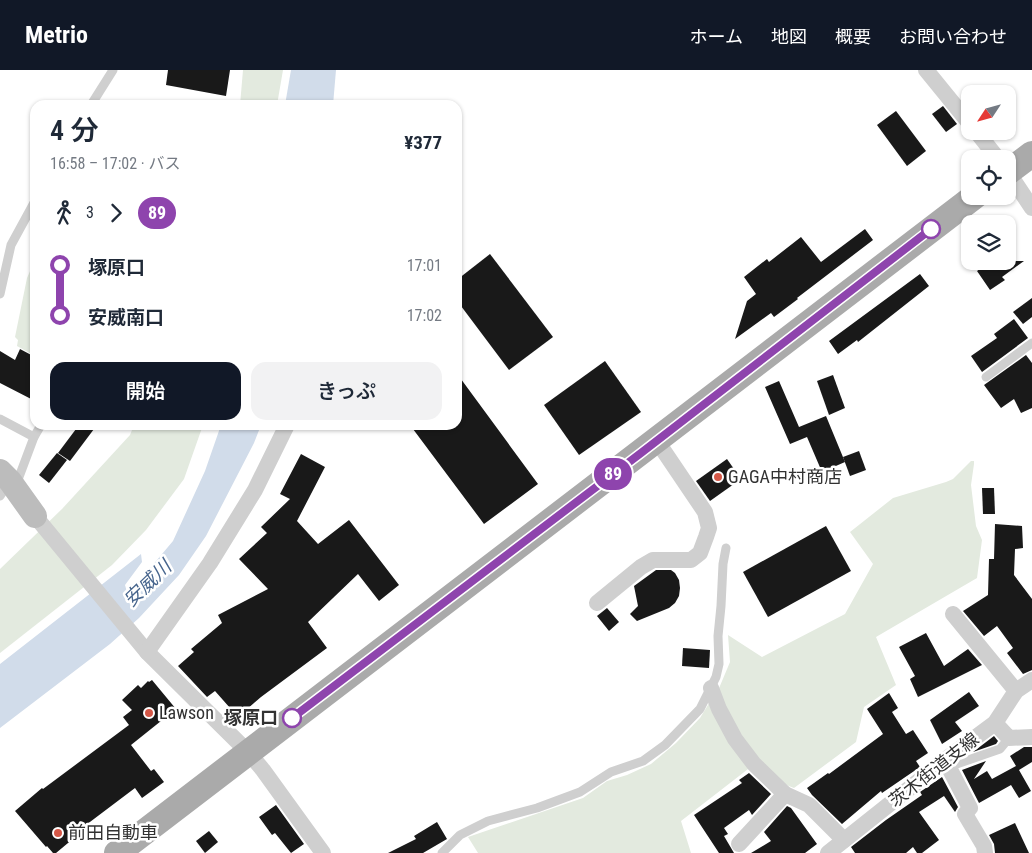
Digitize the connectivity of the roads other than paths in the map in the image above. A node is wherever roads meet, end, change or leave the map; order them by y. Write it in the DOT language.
graph roads {
  1 [pos="113,70"];
  2 [pos="926,70"];
  3 [pos="94,100"];
  4 [pos="961,113"];
  5 [pos="983,140"];
  6 [pos="991,150"];
  7 [pos="1032,154"];
  8 [pos="1016,166"];
  9 [pos="1016,184"];
  10 [pos="963,205"];
  11 [pos="1032,208"];
  12 [pos="30,210"];
  13 [pos="0,294"];
  14 [pos="1032,343"];
  15 [pos="986,377"];
  16 [pos="0,419"];
  17 [pos="38,430"];
  18 [pos="285,430"];
  19 [pos="34,438"];
  20 [pos="657,441"];
  21 [pos="6,484"];
  22 [pos="36,516"];
  23 [pos="726,548"];
  24 [pos="598,603"];
  25 [pos="953,614"];
  26 [pos="147,652"];
  27 [pos="1032,680"];
  28 [pos="711,688"];
  29 [pos="1016,691"];
  30 [pos="995,723"];
  31 [pos="1032,737"];
  32 [pos="1009,738"];
  33 [pos="248,752"];
  34 [pos="946,763"];
  35 [pos="785,794"];
  36 [pos="844,840"];
  37 [pos="739,844"];
  38 [pos="118,853"];
  39 [pos="323,853"];
  40 [pos="442,853"];
  41 [pos="828,853"];
  42 [pos="986,853"];
  1 -- 3 [label="lane"];
  2 -- 4 [label="street"];
  5 -- 6 [label="street"];
  7 -- 8 [label="main road"];
  9 -- 11 [label="street"];
  10 -- 20 [label="main road"];
  12 -- 13 [label="lane"];
  14 -- 15 [label="lane"];
  16 -- 19 [label="lane"];
  17 -- 19 [label="lane"];
  18 -- 26 [label="street"];
  19 -- 21 [label="lane"];
  20 -- 24 [label="street"];
  20 -- 33 [label="main road"];
  21 -- 22 [label="street"];
  22 -- 26 [label="street"];
  23 -- 28 [label="lane"];
  25 -- 29 [label="street"];
  26 -- 33 [label="street"];
  27 -- 29 [label="street, 茨木街道支線"];
  28 -- 35 [label="street"];
  28 -- 40 [label="lane"];
  29 -- 30 [label="street, 茨木街道支線"];
  30 -- 32 [label="street"];
  30 -- 34 [label="street, 茨木街道支線"];
  31 -- 32 [label="street"];
  32 -- 34 [label="lane"];
  33 -- 38 [label="main road"];
  33 -- 39 [label="street"];
  34 -- 36 [label="street, 茨木街道支線"];
  34 -- 42 [label="street"];
  35 -- 36 [label="street"];
  35 -- 37 [label="street"];
  36 -- 41 [label="street, 茨木街道支線"];
}
